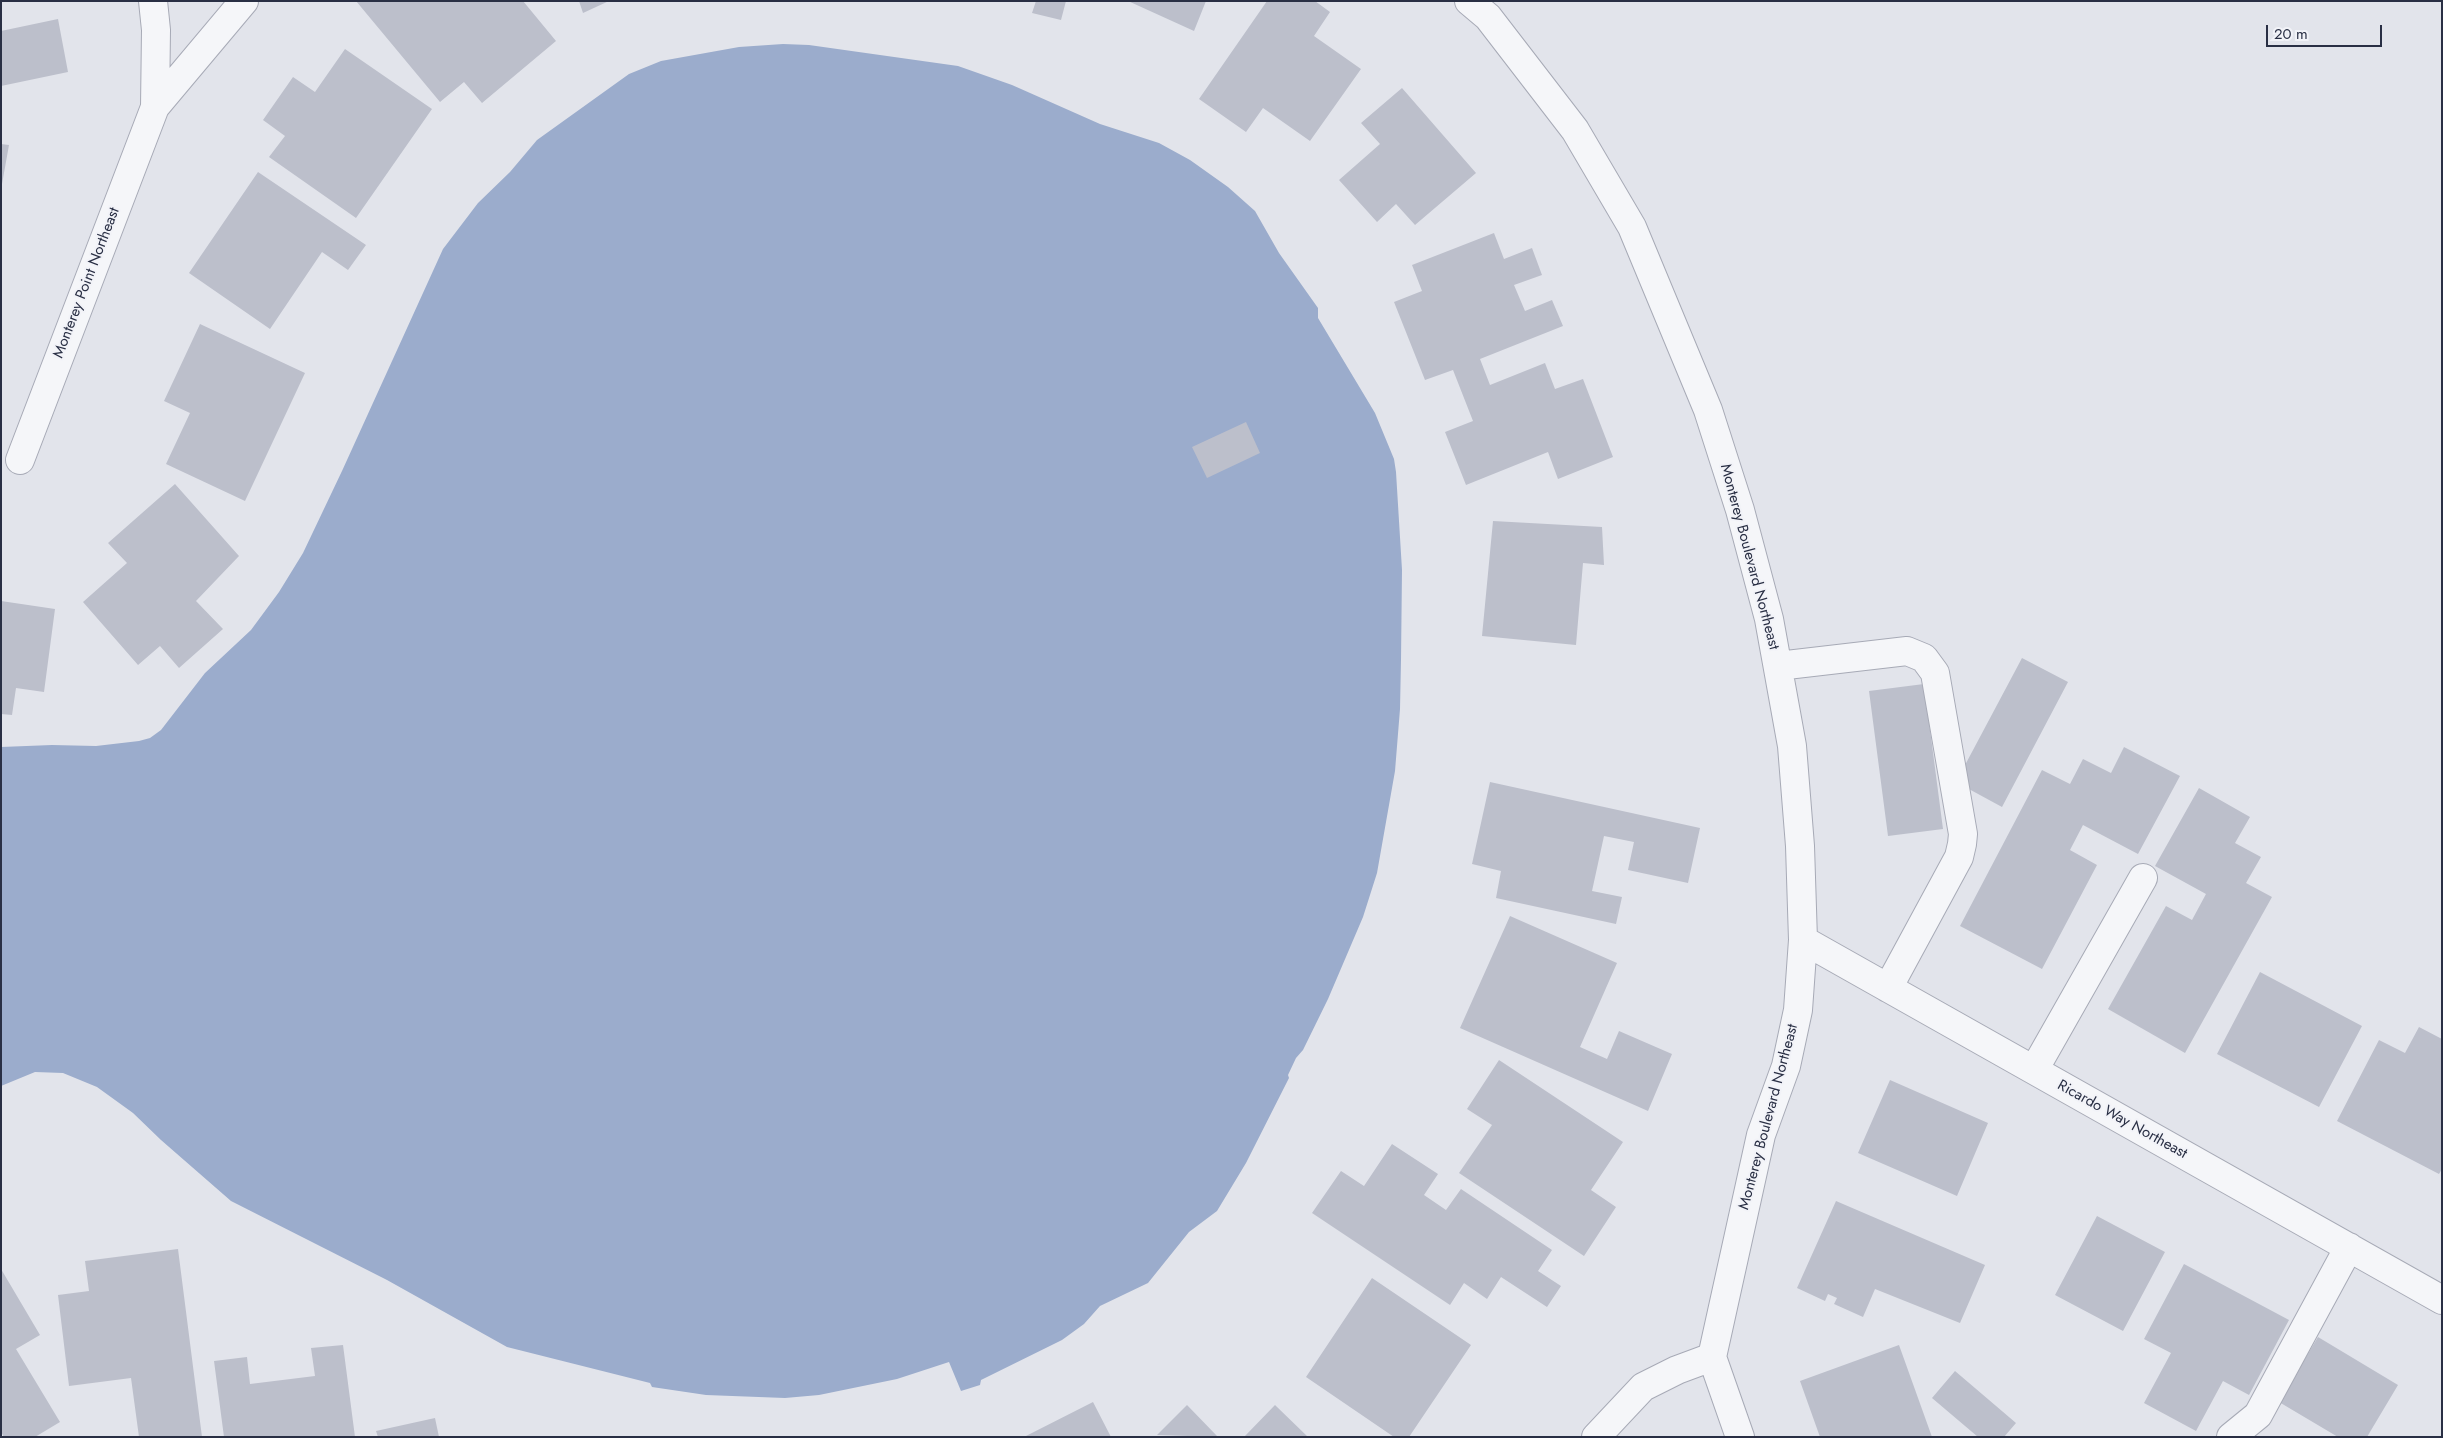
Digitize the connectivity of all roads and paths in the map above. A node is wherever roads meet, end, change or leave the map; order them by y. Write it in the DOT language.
graph roads {
  1 [pos="153,1"];
  2 [pos="244,1"];
  3 [pos="1469,1"];
  4 [pos="155,107"];
  5 [pos="20,460"];
  6 [pos="1778,666"];
  7 [pos="2143,878"];
  8 [pos="1803,940"];
  9 [pos="1888,988"];
  10 [pos="2034,1070"];
  11 [pos="2349,1248"];
  12 [pos="2442,1300"];
  13 [pos="1712,1357"];
  14 [pos="1596,1437"];
  15 [pos="1740,1437"];
  16 [pos="2231,1437"];
  1 -- 4 [label="street"];
  2 -- 4 [label="street"];
  3 -- 6 [label="street, Monterey Boulevard Northeast"];
  4 -- 5 [label="street, Monterey Point Northeast"];
  6 -- 8 [label="street, Monterey Boulevard Northeast"];
  6 -- 9 [label="street"];
  7 -- 10 [label="street"];
  8 -- 9 [label="street, Ricardo Way Northeast"];
  8 -- 13 [label="street, Monterey Boulevard Northeast"];
  9 -- 10 [label="street, Ricardo Way Northeast"];
  10 -- 11 [label="street, Ricardo Way Northeast"];
  11 -- 12 [label="street, Ricardo Way Northeast"];
  11 -- 16 [label="street"];
  13 -- 14 [label="street"];
  13 -- 15 [label="street"];
}
